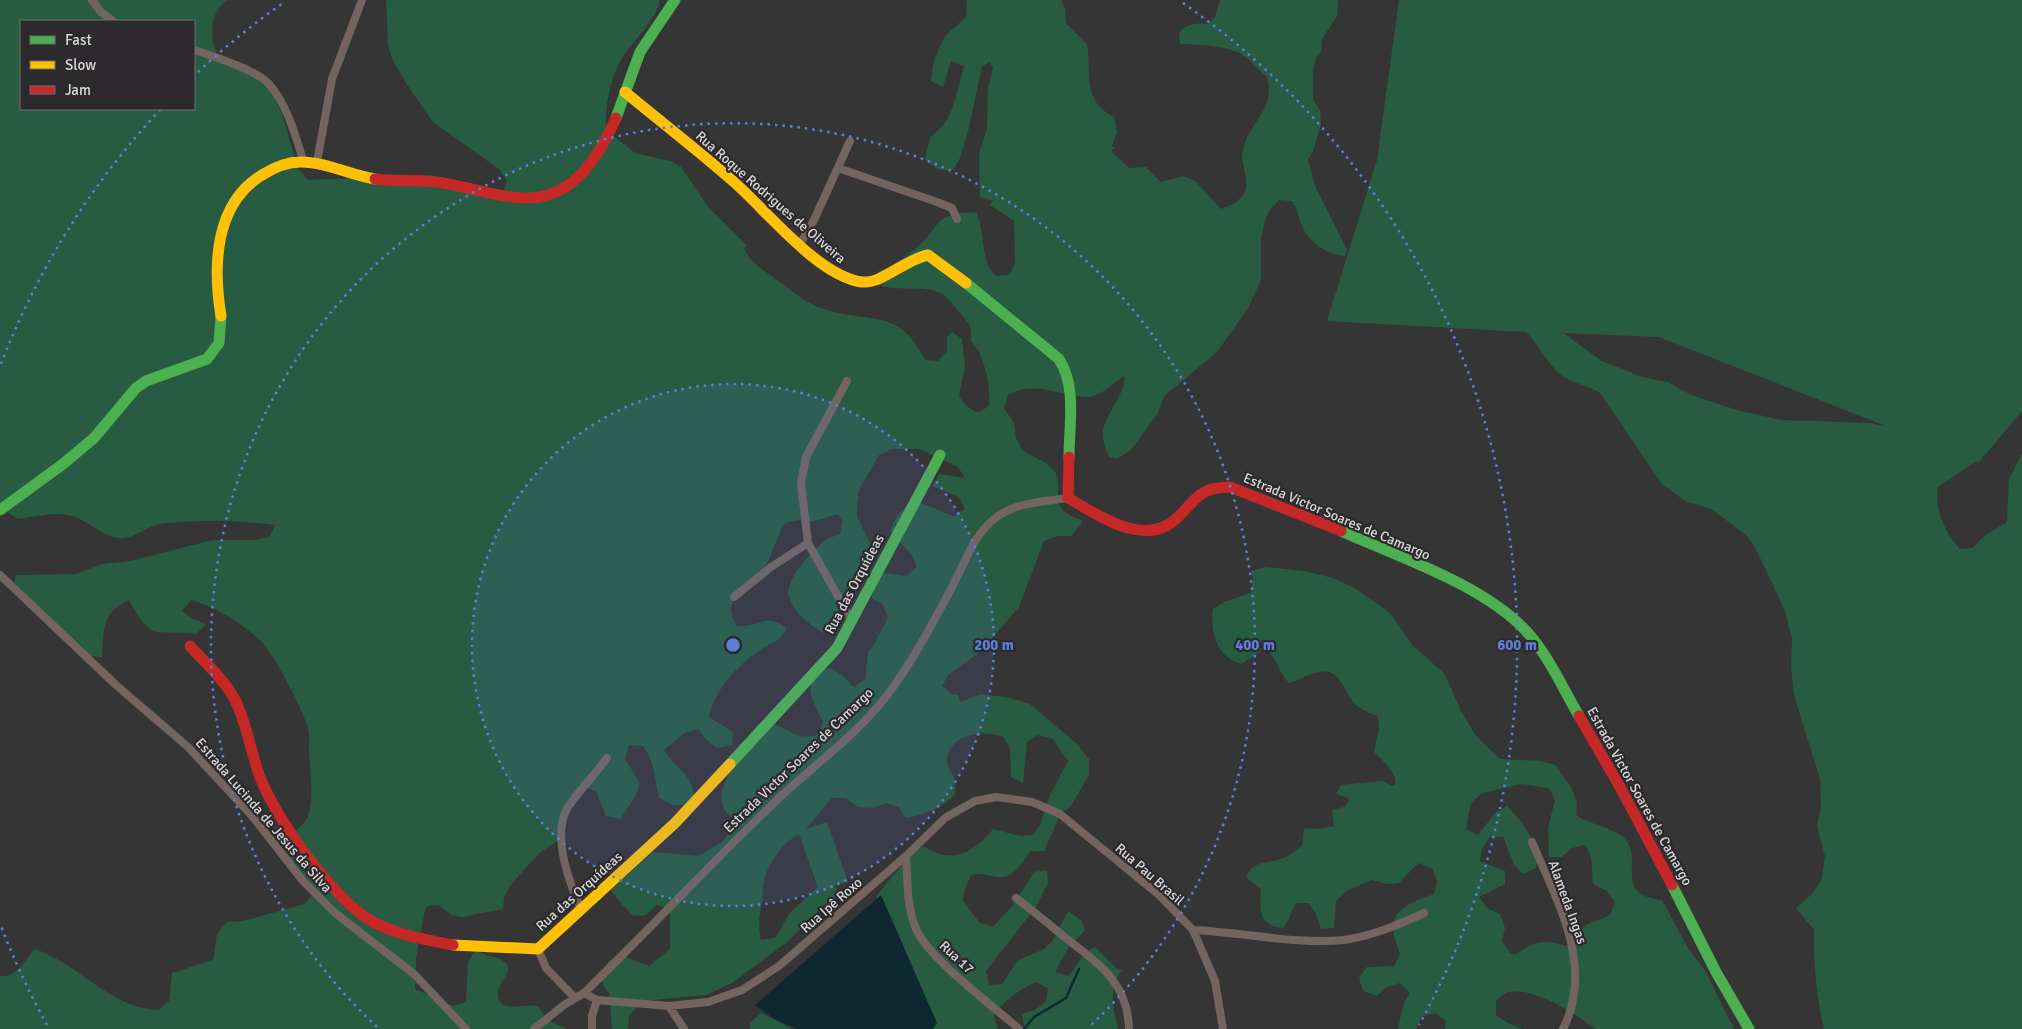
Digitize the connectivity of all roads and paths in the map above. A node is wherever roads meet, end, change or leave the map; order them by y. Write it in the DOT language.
graph roads {
  1 [pos="92,0"];
  2 [pos="362,0"];
  3 [pos="675,0"];
  4 [pos="112,20"];
  5 [pos="195,50"];
  6 [pos="625,92"];
  7 [pos="850,140"];
  8 [pos="303,160"];
  9 [pos="317,162"];
  10 [pos="838,168"];
  11 [pos="957,219"];
  12 [pos="800,244"];
  13 [pos="847,381"];
  14 [pos="940,455"];
  15 [pos="1068,498"];
  16 [pos="0,510"];
  17 [pos="808,544"];
  18 [pos="0,575"];
  19 [pos="734,596"];
  20 [pos="852,621"];
  21 [pos="190,646"];
  22 [pos="607,758"];
  23 [pos="996,797"];
  24 [pos="1532,842"];
  25 [pos="906,856"];
  26 [pos="1016,898"];
  27 [pos="581,909"];
  28 [pos="1424,913"];
  29 [pos="1193,930"];
  30 [pos="538,949"];
  31 [pos="584,993"];
  32 [pos="575,998"];
  33 [pos="597,1000"];
  34 [pos="669,1006"];
  35 [pos="466,1029"];
  36 [pos="534,1029"];
  37 [pos="592,1029"];
  38 [pos="684,1029"];
  39 [pos="1019,1029"];
  40 [pos="1130,1029"];
  41 [pos="1224,1029"];
  42 [pos="1563,1029"];
  43 [pos="1749,1029"];
  1 -- 4 [label="street"];
  2 -- 9 [label="street"];
  3 -- 6 [label="street"];
  5 -- 8 [label="street"];
  6 -- 9 [label="street"];
  6 -- 12 [label="street, Rua Roque Rodrigues de Oliveira"];
  7 -- 10 [label="street"];
  8 -- 9 [label="street"];
  8 -- 16 [label="street"];
  10 -- 11 [label="street"];
  10 -- 12 [label="street"];
  12 -- 15 [label="street, Rua Roque Rodrigues de Oliveira"];
  13 -- 17 [label="street"];
  14 -- 20 [label="street, Rua das Orquídeas"];
  15 -- 31 [label="street, Estrada Victor Soares de Camargo"];
  15 -- 43 [label="street, Estrada Victor Soares de Camargo"];
  17 -- 19 [label="street"];
  17 -- 20 [label="street"];
  18 -- 35 [label="street, Estrada Lucinda de Jesus da Silva"];
  20 -- 27 [label="street, Rua das Orquídeas"];
  21 -- 30 [label="street, Rua das Orquídeas"];
  22 -- 27 [label="street"];
  23 -- 25 [label="street, Rua Ipê Roxo"];
  23 -- 29 [label="street, Rua Pau Brasil"];
  24 -- 42 [label="street, Alameda Ingas"];
  25 -- 34 [label="street, Rua Ipê Roxo"];
  25 -- 39 [label="street, Rua 17"];
  26 -- 40 [label="street"];
  27 -- 30 [label="street, Rua das Orquídeas"];
  28 -- 29 [label="street"];
  29 -- 41 [label="street, Rua Pau Brasil"];
  30 -- 32 [label="street"];
  31 -- 32 [label="street, Estrada Victor Soares de Camargo"];
  31 -- 33 [label="street"];
  32 -- 36 [label="street, Estrada Victor Soares de Camargo"];
  33 -- 34 [label="street, Rua Ipê Roxo"];
  33 -- 37 [label="street"];
  34 -- 38 [label="street"];
}
